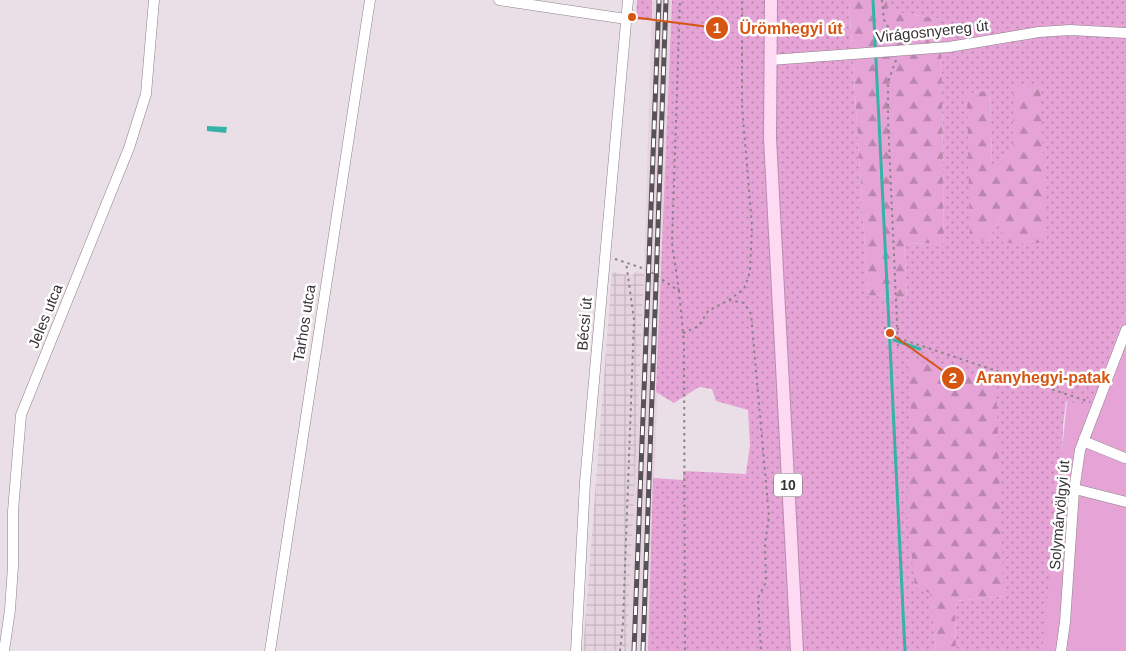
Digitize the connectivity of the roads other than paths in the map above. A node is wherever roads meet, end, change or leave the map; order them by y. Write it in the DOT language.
graph roads {
  1 [pos="154,0"];
  2 [pos="370,0"];
  3 [pos="499,0"];
  4 [pos="628,0"];
  5 [pos="771,0"];
  6 [pos="626,19"];
  7 [pos="1126,33"];
  8 [pos="770,60"];
  9 [pos="1126,330"];
  10 [pos="1122,353"];
  11 [pos="1084,439"];
  12 [pos="1125,458"];
  13 [pos="1075,489"];
  14 [pos="1126,502"];
  15 [pos="4,651"];
  16 [pos="270,651"];
  17 [pos="576,651"];
  18 [pos="797,651"];
  19 [pos="1061,651"];
  1 -- 15 [label="street, Jeles utca"];
  2 -- 16 [label="street, Tarhos utca"];
  3 -- 6 [label="street"];
  4 -- 6 [label="street, Bécsi út"];
  5 -- 8 [label="main road, 10"];
  6 -- 17 [label="street, Bécsi út"];
  7 -- 8 [label="street, Virágosnyereg út"];
  8 -- 18 [label="main road, 10"];
  9 -- 10 [label="street, Solymárvölgyi út"];
  10 -- 11 [label="street, Solymárvölgyi út"];
  11 -- 12 [label="street"];
  11 -- 13 [label="street, Solymárvölgyi út"];
  13 -- 14 [label="street"];
  13 -- 19 [label="street, Solymárvölgyi út"];
}
